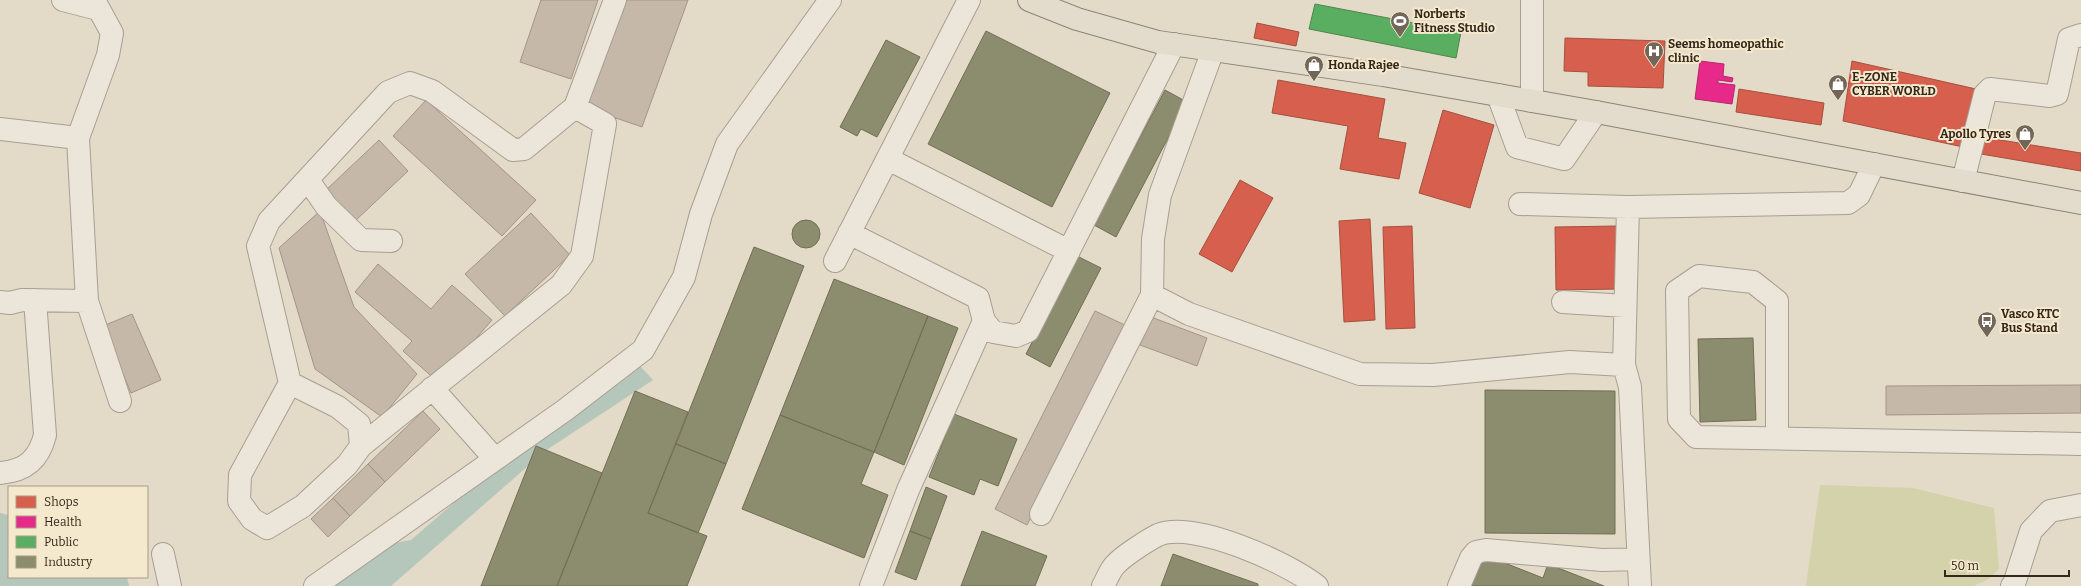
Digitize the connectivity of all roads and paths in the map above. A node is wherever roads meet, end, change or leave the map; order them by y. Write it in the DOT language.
graph roads {
  1 [pos="63,0"];
  2 [pos="615,0"];
  3 [pos="830,0"];
  4 [pos="969,0"];
  5 [pos="1029,0"];
  6 [pos="1532,0"];
  7 [pos="96,4"];
  8 [pos="2081,34"];
  9 [pos="1174,44"];
  10 [pos="1213,50"];
  11 [pos="1498,95"];
  12 [pos="1532,101"];
  13 [pos="575,106"];
  14 [pos="1596,112"];
  15 [pos="0,129"];
  16 [pos="78,138"];
  17 [pos="888,158"];
  18 [pos="1874,164"];
  19 [pos="308,180"];
  20 [pos="1963,181"];
  21 [pos="2081,203"];
  22 [pos="1520,204"];
  23 [pos="1628,207"];
  24 [pos="849,234"];
  25 [pos="391,241"];
  26 [pos="1069,251"];
  27 [pos="835,261"];
  28 [pos="1152,295"];
  29 [pos="35,300"];
  30 [pos="87,301"];
  31 [pos="0,302"];
  32 [pos="1563,302"];
  33 [pos="1625,306"];
  34 [pos="984,321"];
  35 [pos="1624,365"];
  36 [pos="290,383"];
  37 [pos="432,388"];
  38 [pos="120,401"];
  39 [pos="1777,438"];
  40 [pos="2081,444"];
  41 [pos="361,446"];
  42 [pos="495,459"];
  43 [pos="0,473"];
  44 [pos="2081,505"];
  45 [pos="1041,514"];
  46 [pos="163,554"];
  47 [pos="1638,559"];
  48 [pos="170,586"];
  49 [pos="315,586"];
  50 [pos="871,586"];
  51 [pos="1103,586"];
  52 [pos="1317,586"];
  53 [pos="1459,586"];
  54 [pos="1640,586"];
  55 [pos="2012,586"];
  1 -- 7 [label="street"];
  2 -- 13 [label="street"];
  3 -- 42 [label="street"];
  4 -- 17 [label="street"];
  5 -- 9 [label="main road"];
  6 -- 12 [label="street"];
  7 -- 16 [label="street"];
  8 -- 20 [label="street"];
  9 -- 10 [label="main road"];
  9 -- 26 [label="street"];
  10 -- 11 [label="main road"];
  10 -- 28 [label="street"];
  11 -- 12 [label="main road"];
  11 -- 14 [label="street"];
  12 -- 14 [label="main road"];
  13 -- 19 [label="street"];
  13 -- 37 [label="street"];
  14 -- 18 [label="main road"];
  15 -- 16 [label="street"];
  16 -- 30 [label="street"];
  17 -- 24 [label="street"];
  17 -- 26 [label="street"];
  18 -- 20 [label="main road"];
  18 -- 23 [label="street"];
  19 -- 25 [label="street"];
  19 -- 36 [label="street"];
  20 -- 21 [label="main road"];
  22 -- 23 [label="street"];
  23 -- 33 [label="street"];
  24 -- 27 [label="street"];
  24 -- 34 [label="street"];
  26 -- 34 [label="street"];
  28 -- 35 [label="street"];
  28 -- 45 [label="street"];
  29 -- 30 [label="street"];
  29 -- 31 [label="street"];
  29 -- 43 [label="street"];
  30 -- 38 [label="street"];
  32 -- 33 [label="street"];
  33 -- 35 [label="street"];
  34 -- 50 [label="street"];
  35 -- 47 [label="street"];
  36 -- 41 [label="street"];
  36 -- 41 [label="street"];
  37 -- 41 [label="street"];
  37 -- 42 [label="street"];
  39 -- 39 [label="street"];
  39 -- 40 [label="street"];
  42 -- 49 [label="street"];
  44 -- 55 [label="street"];
  46 -- 48 [label="street"];
  47 -- 53 [label="street"];
  47 -- 54 [label="street"];
  51 -- 52 [label="street"];
}
